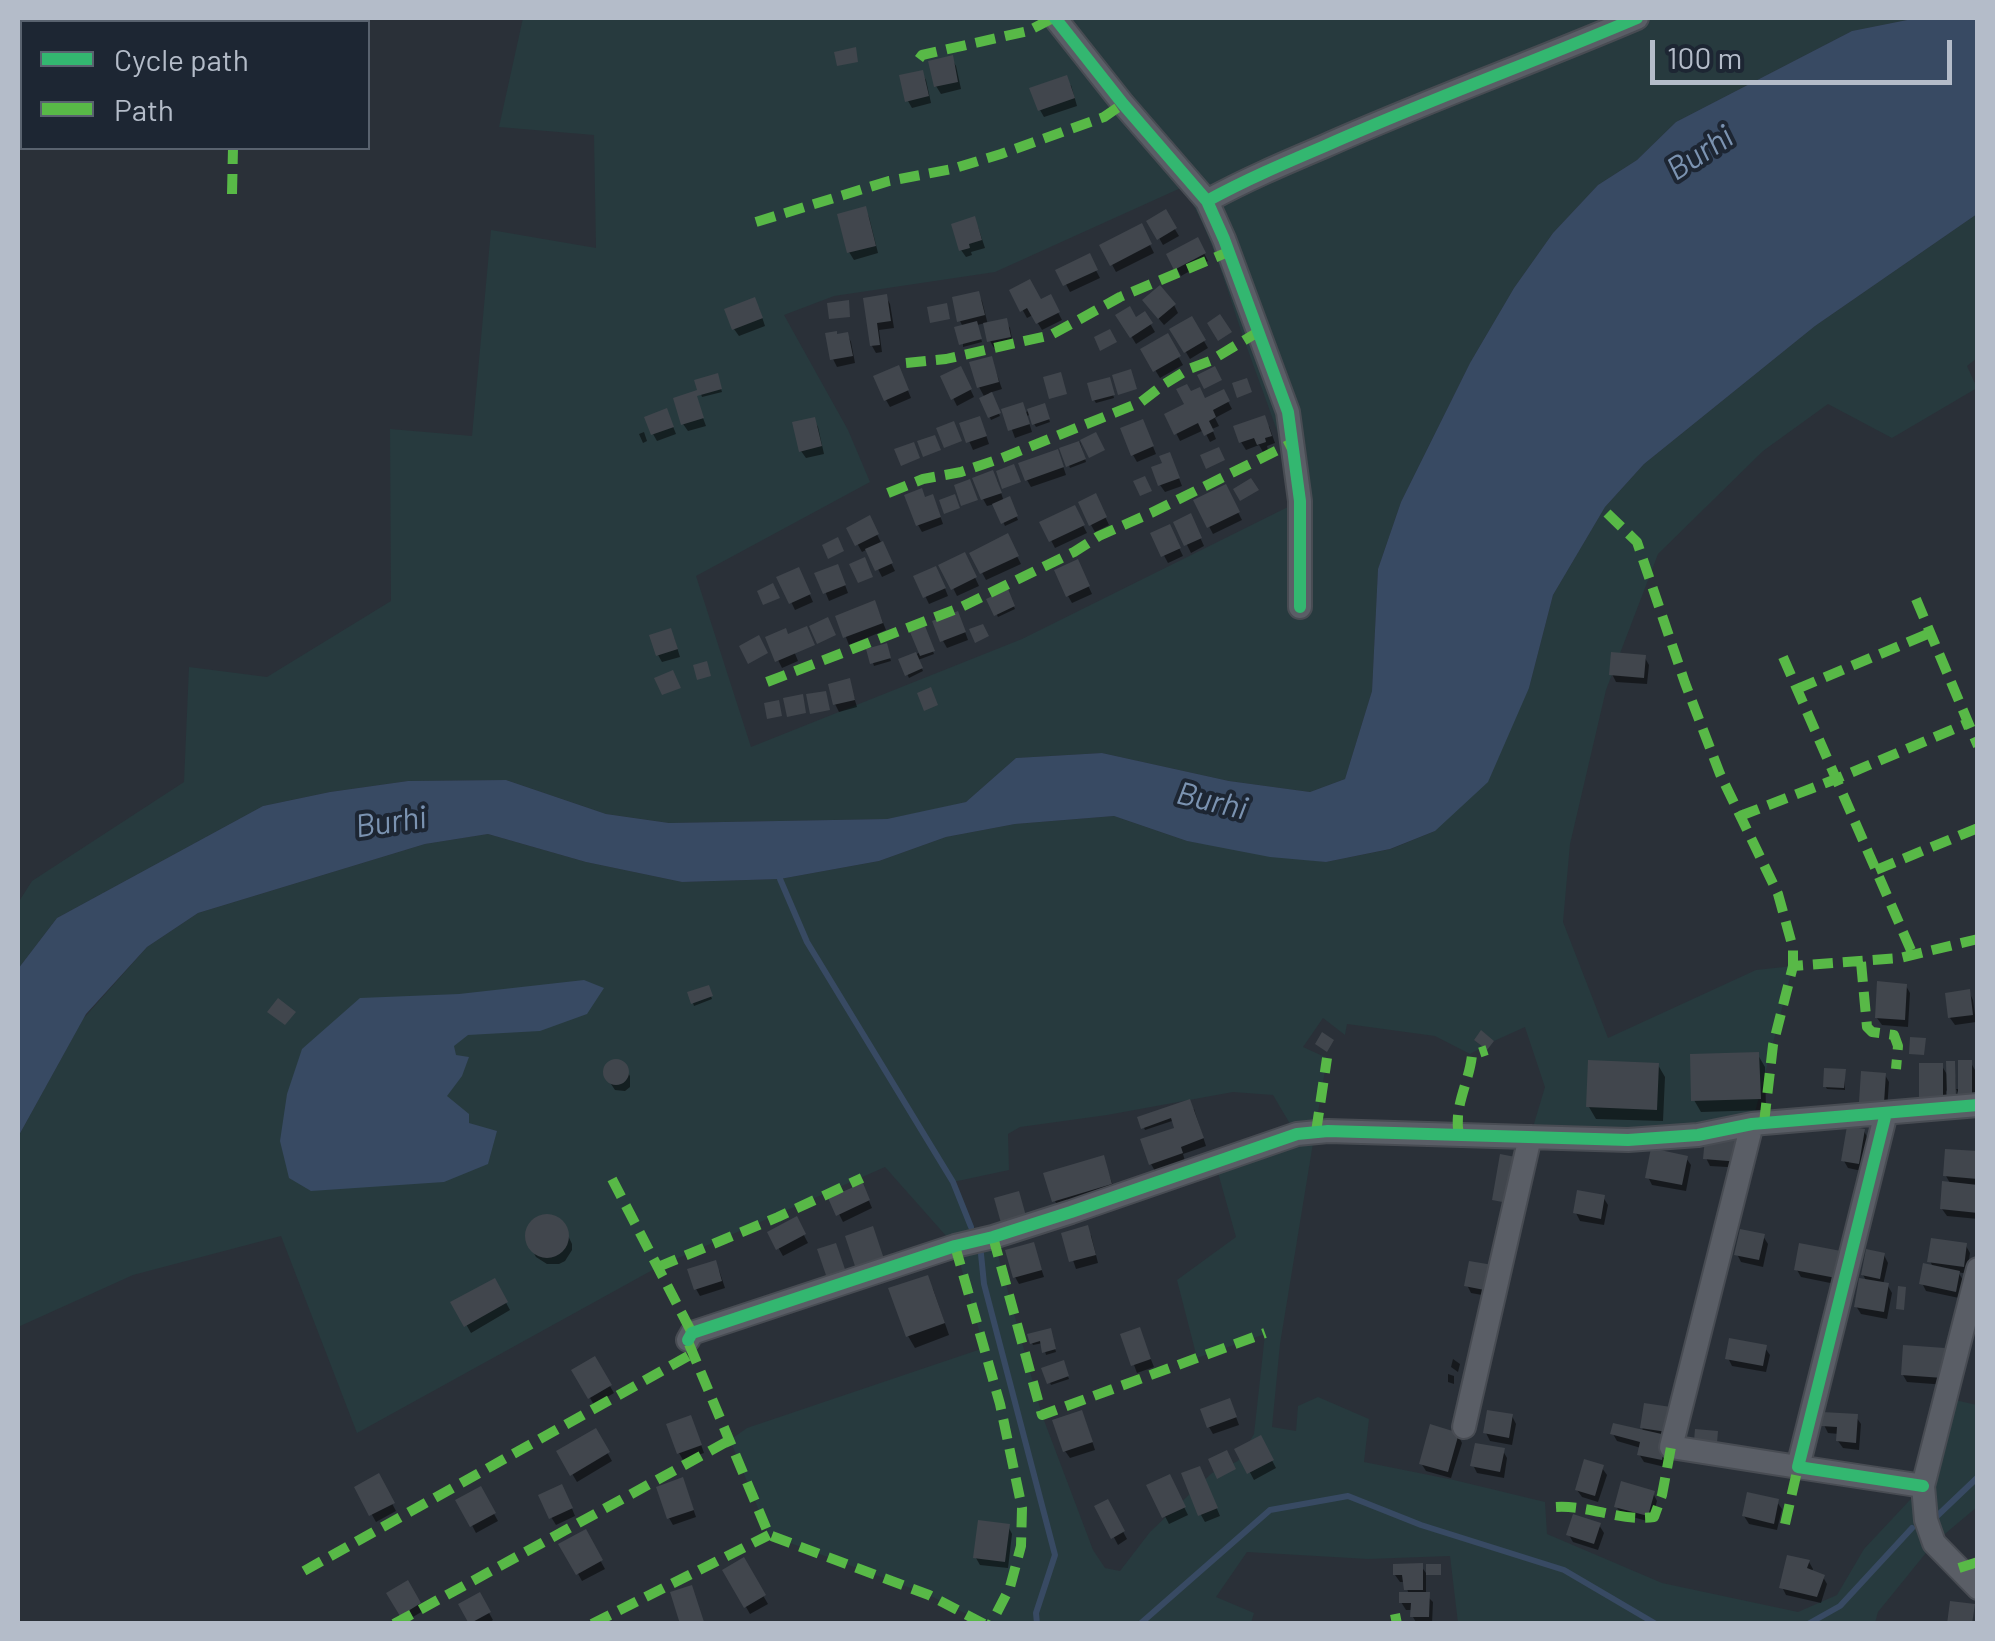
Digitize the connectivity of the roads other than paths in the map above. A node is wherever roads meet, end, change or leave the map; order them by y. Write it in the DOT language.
graph roads {
  1 [pos="1054,18"];
  2 [pos="1637,18"];
  3 [pos="1207,201"];
  4 [pos="1300,608"];
  5 [pos="1978,1105"];
  6 [pos="1886,1113"];
  7 [pos="1752,1124"];
  8 [pos="1530,1137"];
  9 [pos="1978,1268"];
  10 [pos="688,1340"];
  11 [pos="1464,1427"];
  12 [pos="1798,1467"];
  13 [pos="1922,1486"];
  14 [pos="1978,1588"];
  1 -- 3 [label="street"];
  2 -- 3 [label="street"];
  3 -- 4 [label="street"];
  5 -- 6 [label="street"];
  6 -- 7 [label="street"];
  6 -- 12 [label="street"];
  7 -- 8 [label="street"];
  7 -- 12 [label="street"];
  8 -- 10 [label="street"];
  8 -- 11 [label="street"];
  9 -- 13 [label="street"];
  12 -- 13 [label="street"];
  13 -- 14 [label="street"];
}
